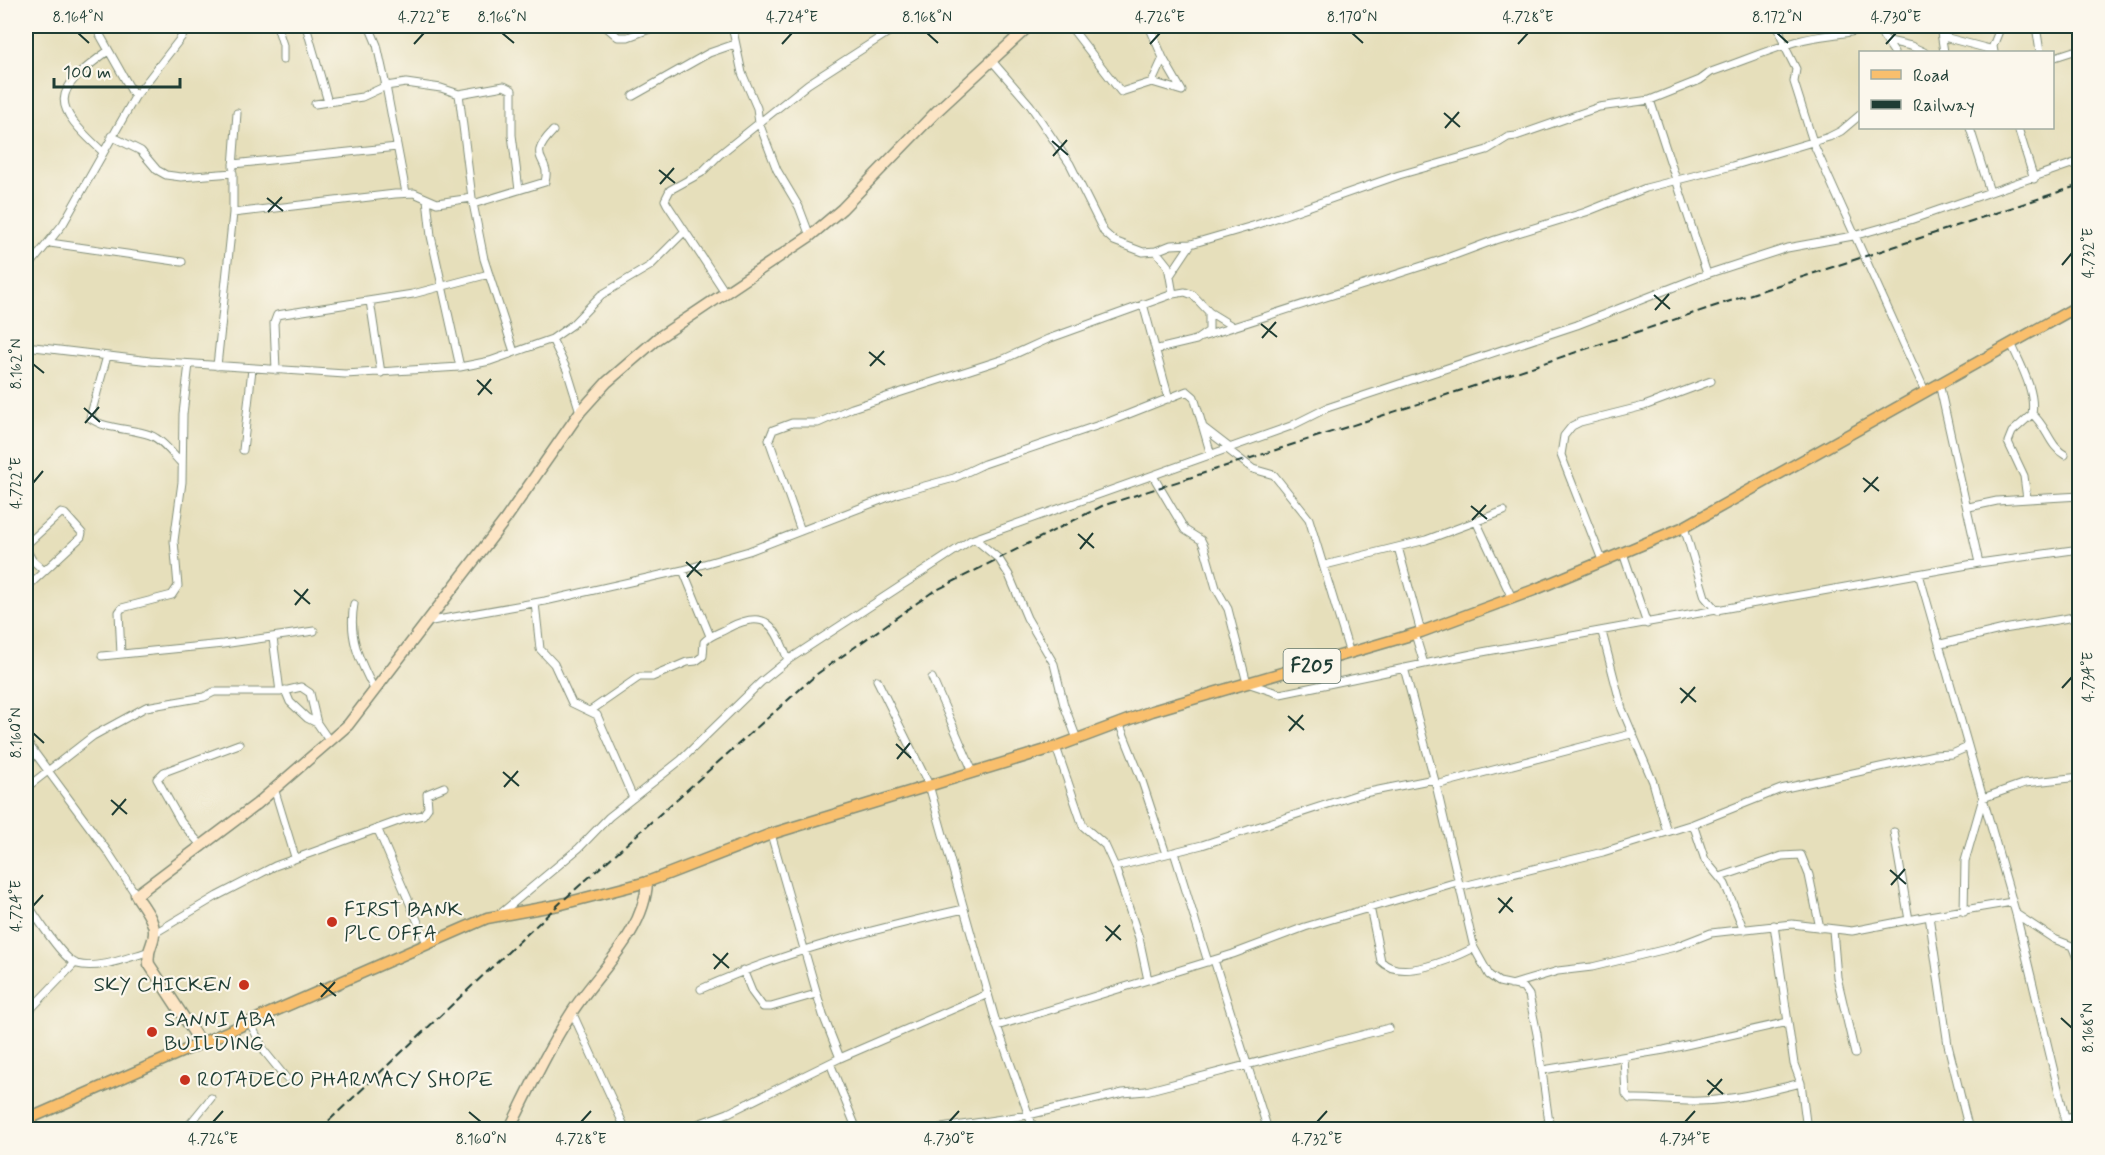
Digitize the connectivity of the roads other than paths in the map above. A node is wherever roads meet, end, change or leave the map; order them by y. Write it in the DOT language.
graph roads {
  1 [pos="95,26"];
  2 [pos="190,26"];
  3 [pos="277,26"];
  4 [pos="306,26"];
  5 [pos="369,26"];
  6 [pos="606,26"];
  7 [pos="658,26"];
  8 [pos="732,26"];
  9 [pos="898,26"];
  10 [pos="1029,26"];
  11 [pos="1070,26"];
  12 [pos="1149,26"];
  13 [pos="1778,26"];
  14 [pos="1875,26"];
  15 [pos="1941,26"];
  16 [pos="2001,26"];
  17 [pos="2036,26"];
  18 [pos="1944,38"];
  19 [pos="1889,41"];
  20 [pos="735,44"];
  21 [pos="1785,47"];
  22 [pos="2079,49"];
  23 [pos="108,51"];
  24 [pos="1894,51"];
  25 [pos="1922,51"];
  26 [pos="1944,51"];
  27 [pos="1993,51"];
  28 [pos="2040,51"];
  29 [pos="2054,57"];
  30 [pos="1162,58"];
  31 [pos="283,60"];
  32 [pos="992,61"];
  33 [pos="1152,82"];
  34 [pos="386,86"];
  35 [pos="459,94"];
  36 [pos="633,96"];
  37 [pos="135,97"];
  38 [pos="1650,100"];
  39 [pos="328,102"];
  40 [pos="315,104"];
  41 [pos="237,113"];
  42 [pos="1859,116"];
  43 [pos="759,123"];
  44 [pos="1970,129"];
  45 [pos="2018,129"];
  46 [pos="554,131"];
  47 [pos="111,136"];
  48 [pos="1812,140"];
  49 [pos="398,147"];
  50 [pos="103,152"];
  51 [pos="2079,161"];
  52 [pos="233,168"];
  53 [pos="2034,179"];
  54 [pos="1676,181"];
  55 [pos="519,190"];
  56 [pos="1990,192"];
  57 [pos="406,193"];
  58 [pos="427,199"];
  59 [pos="473,201"];
  60 [pos="233,213"];
  61 [pos="685,231"];
  62 [pos="810,236"];
  63 [pos="1853,236"];
  64 [pos="50,243"];
  65 [pos="1191,244"];
  66 [pos="1156,251"];
  67 [pos="182,262"];
  68 [pos="26,270"];
  69 [pos="489,274"];
  70 [pos="1171,274"];
  71 [pos="1707,274"];
  72 [pos="443,287"];
  73 [pos="725,292"];
  74 [pos="1173,294"];
  75 [pos="370,301"];
  76 [pos="1143,304"];
  77 [pos="2079,305"];
  78 [pos="1209,312"];
  79 [pos="1232,326"];
  80 [pos="1202,337"];
  81 [pos="552,339"];
  82 [pos="2012,343"];
  83 [pos="26,346"];
  84 [pos="1158,350"];
  85 [pos="514,352"];
  86 [pos="106,356"];
  87 [pos="189,364"];
  88 [pos="218,366"];
  89 [pos="460,367"];
  90 [pos="252,369"];
  91 [pos="276,370"];
  92 [pos="381,373"];
  93 [pos="1711,381"];
  94 [pos="1939,383"];
  95 [pos="1925,391"];
  96 [pos="1169,399"];
  97 [pos="580,412"];
  98 [pos="2032,414"];
  99 [pos="1204,428"];
  100 [pos="1228,449"];
  101 [pos="243,450"];
  102 [pos="1211,455"];
  103 [pos="2065,455"];
  104 [pos="182,464"];
  105 [pos="1153,476"];
  106 [pos="2079,496"];
  107 [pos="2027,499"];
  108 [pos="1969,507"];
  109 [pos="1504,511"];
  110 [pos="1476,521"];
  111 [pos="1683,527"];
  112 [pos="801,531"];
  113 [pos="975,539"];
  114 [pos="26,547"];
  115 [pos="1398,547"];
  116 [pos="2079,549"];
  117 [pos="1623,553"];
  118 [pos="1602,560"];
  119 [pos="1979,563"];
  120 [pos="1325,565"];
  121 [pos="43,570"];
  122 [pos="683,570"];
  123 [pos="1919,574"];
  124 [pos="26,588"];
  125 [pos="1512,598"];
  126 [pos="535,603"];
  127 [pos="354,604"];
  128 [pos="1718,611"];
  129 [pos="2079,616"];
  130 [pos="424,623"];
  131 [pos="1647,624"];
  132 [pos="314,631"];
  133 [pos="1602,632"];
  134 [pos="1418,633"];
  135 [pos="710,636"];
  136 [pos="273,638"];
  137 [pos="1941,644"];
  138 [pos="121,654"];
  139 [pos="1351,654"];
  140 [pos="102,656"];
  141 [pos="788,660"];
  142 [pos="1424,664"];
  143 [pos="1404,668"];
  144 [pos="932,678"];
  145 [pos="877,680"];
  146 [pos="1248,683"];
  147 [pos="374,689"];
  148 [pos="283,691"];
  149 [pos="590,711"];
  150 [pos="317,723"];
  151 [pos="1119,723"];
  152 [pos="1631,734"];
  153 [pos="1077,739"];
  154 [pos="328,740"];
  155 [pos="26,741"];
  156 [pos="239,744"];
  157 [pos="1056,747"];
  158 [pos="1968,747"];
  159 [pos="46,772"];
  160 [pos="973,772"];
  161 [pos="2079,777"];
  162 [pos="1435,782"];
  163 [pos="929,785"];
  164 [pos="444,787"];
  165 [pos="26,788"];
  166 [pos="274,788"];
  167 [pos="633,798"];
  168 [pos="1983,798"];
  169 [pos="1693,825"];
  170 [pos="378,830"];
  171 [pos="1667,832"];
  172 [pos="1894,832"];
  173 [pos="771,834"];
  174 [pos="200,844"];
  175 [pos="1170,853"];
  176 [pos="295,857"];
  177 [pos="1115,867"];
  178 [pos="1720,877"];
  179 [pos="647,882"];
  180 [pos="1458,884"];
  181 [pos="136,895"];
  182 [pos="26,902"];
  183 [pos="2012,902"];
  184 [pos="1370,907"];
  185 [pos="964,909"];
  186 [pos="1964,912"];
  187 [pos="500,915"];
  188 [pos="2016,915"];
  189 [pos="1929,916"];
  190 [pos="1909,920"];
  191 [pos="1774,925"];
  192 [pos="1820,928"];
  193 [pos="1744,930"];
  194 [pos="1833,930"];
  195 [pos="155,933"];
  196 [pos="427,943"];
  197 [pos="1474,948"];
  198 [pos="804,949"];
  199 [pos="147,952"];
  200 [pos="1211,961"];
  201 [pos="75,963"];
  202 [pos="2079,965"];
  203 [pos="743,970"];
  204 [pos="1148,980"];
  205 [pos="1511,985"];
  206 [pos="701,989"];
  207 [pos="816,994"];
  208 [pos="988,994"];
  209 [pos="572,1012"];
  210 [pos="26,1014"];
  211 [pos="249,1021"];
  212 [pos="1788,1022"];
  213 [pos="997,1026"];
  214 [pos="1389,1028"];
  215 [pos="200,1042"];
  216 [pos="1855,1054"];
  217 [pos="840,1058"];
  218 [pos="1624,1058"];
  219 [pos="830,1063"];
  220 [pos="1249,1064"];
  221 [pos="1543,1070"];
  222 [pos="286,1078"];
  223 [pos="1801,1083"];
  224 [pos="211,1098"];
  225 [pos="1028,1115"];
  226 [pos="2079,1115"];
  227 [pos="2064,1118"];
  228 [pos="26,1120"];
  229 [pos="1549,1126"];
  230 [pos="185,1130"];
  231 [pos="509,1130"];
  232 [pos="626,1130"];
  233 [pos="681,1130"];
  234 [pos="857,1130"];
  235 [pos="928,1130"];
  236 [pos="1034,1130"];
  237 [pos="1268,1130"];
  238 [pos="1532,1130"];
  239 [pos="1807,1130"];
  240 [pos="1969,1130"];
  241 [pos="2068,1130"];
  1 -- 23 [label="street"];
  2 -- 37 [label="street"];
  3 -- 31 [label="street"];
  4 -- 39 [label="street"];
  5 -- 34 [label="street"];
  6 -- 7 [label="street"];
  8 -- 20 [label="street"];
  9 -- 43 [label="street"];
  10 -- 32 [label="street"];
  11 -- 33 [label="street"];
  12 -- 30 [label="street"];
  13 -- 21 [label="street"];
  14 -- 19 [label="street"];
  14 -- 21 [label="street"];
  15 -- 18 [label="street"];
  16 -- 27 [label="street"];
  17 -- 28 [label="street"];
  18 -- 26 [label="street"];
  18 -- 27 [label="street"];
  19 -- 24 [label="street"];
  19 -- 25 [label="street"];
  20 -- 36 [label="street"];
  20 -- 43 [label="street"];
  21 -- 38 [label="street"];
  21 -- 48 [label="street"];
  22 -- 29 [label="street"];
  23 -- 37 [label="street"];
  23 -- 50 [label="street"];
  30 -- 33 [label="street"];
  30 -- 33 [label="street"];
  32 -- 62 [label="street"];
  32 -- 66 [label="street"];
  34 -- 35 [label="street"];
  34 -- 39 [label="street"];
  34 -- 49 [label="street"];
  35 -- 55 [label="street"];
  35 -- 59 [label="street"];
  37 -- 47 [label="street"];
  38 -- 54 [label="street"];
  38 -- 65 [label="street"];
  39 -- 40 [label="street"];
  41 -- 52 [label="street"];
  42 -- 48 [label="street"];
  43 -- 61 [label="street"];
  43 -- 62 [label="street"];
  44 -- 56 [label="street"];
  45 -- 53 [label="street"];
  46 -- 55 [label="street"];
  47 -- 50 [label="street"];
  47 -- 52 [label="street"];
  48 -- 54 [label="street"];
  48 -- 63 [label="street"];
  49 -- 52 [label="street"];
  49 -- 57 [label="street"];
  50 -- 64 [label="street"];
  51 -- 53 [label="street"];
  52 -- 60 [label="street"];
  53 -- 56 [label="street"];
  54 -- 71 [label="street"];
  54 -- 79 [label="street"];
  55 -- 59 [label="street"];
  56 -- 63 [label="street"];
  57 -- 58 [label="street"];
  57 -- 60 [label="street"];
  58 -- 59 [label="street"];
  58 -- 72 [label="street"];
  59 -- 69 [label="street"];
  60 -- 88 [label="street"];
  61 -- 73 [label="street"];
  61 -- 81 [label="street"];
  62 -- 73 [label="street"];
  63 -- 71 [label="street"];
  63 -- 95 [label="street"];
  64 -- 67 [label="street"];
  64 -- 68 [label="street"];
  65 -- 66 [label="street"];
  65 -- 70 [label="street"];
  66 -- 70 [label="street"];
  69 -- 72 [label="street"];
  69 -- 85 [label="street"];
  70 -- 74 [label="street"];
  71 -- 100 [label="street"];
  72 -- 75 [label="street"];
  72 -- 89 [label="street"];
  73 -- 97 [label="street"];
  74 -- 76 [label="street"];
  74 -- 78 [label="street"];
  75 -- 91 [label="street"];
  75 -- 92 [label="street"];
  76 -- 84 [label="street"];
  76 -- 112 [label="street"];
  77 -- 82 [label="main road, F205"];
  78 -- 79 [label="street"];
  78 -- 80 [label="street"];
  79 -- 80 [label="street"];
  80 -- 84 [label="street"];
  81 -- 85 [label="street"];
  81 -- 97 [label="street"];
  82 -- 94 [label="main road, F205"];
  82 -- 98 [label="street"];
  83 -- 86 [label="street"];
  84 -- 96 [label="street"];
  85 -- 89 [label="street"];
  86 -- 87 [label="street"];
  86 -- 104 [label="street"];
  87 -- 88 [label="street"];
  87 -- 104 [label="street"];
  88 -- 90 [label="street"];
  89 -- 92 [label="street"];
  90 -- 91 [label="street"];
  90 -- 101 [label="street"];
  91 -- 92 [label="street"];
  93 -- 118 [label="street"];
  94 -- 95 [label="main road, F205"];
  94 -- 108 [label="street"];
  95 -- 111 [label="main road, F205"];
  96 -- 99 [label="street"];
  96 -- 112 [label="street"];
  97 -- 130 [label="street"];
  98 -- 103 [label="street"];
  98 -- 107 [label="street"];
  99 -- 100 [label="street"];
  99 -- 102 [label="street"];
  100 -- 102 [label="street"];
  100 -- 120 [label="street"];
  102 -- 105 [label="street"];
  104 -- 138 [label="street"];
  105 -- 113 [label="street"];
  105 -- 146 [label="street"];
  106 -- 107 [label="street"];
  107 -- 108 [label="street"];
  108 -- 119 [label="street"];
  109 -- 110 [label="street"];
  110 -- 115 [label="street"];
  110 -- 125 [label="street"];
  111 -- 117 [label="main road, F205"];
  111 -- 128 [label="street"];
  112 -- 122 [label="street"];
  113 -- 141 [label="street"];
  113 -- 153 [label="street"];
  114 -- 121 [label="street"];
  114 -- 121 [label="street"];
  115 -- 120 [label="street"];
  115 -- 134 [label="street"];
  116 -- 119 [label="street"];
  117 -- 118 [label="main road, F205"];
  117 -- 131 [label="street"];
  118 -- 125 [label="main road, F205"];
  119 -- 123 [label="street"];
  120 -- 139 [label="street"];
  121 -- 124 [label="street"];
  122 -- 126 [label="street"];
  122 -- 135 [label="street"];
  123 -- 128 [label="street"];
  123 -- 137 [label="street"];
  125 -- 134 [label="main road, F205"];
  126 -- 130 [label="street"];
  126 -- 149 [label="street"];
  127 -- 147 [label="street"];
  128 -- 131 [label="street"];
  129 -- 137 [label="street"];
  130 -- 147 [label="street"];
  131 -- 133 [label="street"];
  132 -- 136 [label="street"];
  133 -- 142 [label="street"];
  133 -- 152 [label="street"];
  134 -- 139 [label="main road, F205"];
  134 -- 142 [label="street"];
  135 -- 141 [label="street"];
  135 -- 149 [label="street"];
  136 -- 138 [label="street"];
  136 -- 148 [label="street"];
  137 -- 158 [label="street"];
  138 -- 140 [label="street"];
  139 -- 146 [label="main road, F205"];
  141 -- 167 [label="street"];
  142 -- 143 [label="street"];
  143 -- 146 [label="street"];
  143 -- 162 [label="street"];
  144 -- 160 [label="street"];
  145 -- 163 [label="street"];
  146 -- 151 [label="main road, F205"];
  147 -- 154 [label="street"];
  148 -- 150 [label="street"];
  148 -- 150 [label="street"];
  148 -- 159 [label="street"];
  149 -- 167 [label="street"];
  150 -- 154 [label="street"];
  151 -- 153 [label="main road, F205"];
  151 -- 175 [label="street"];
  152 -- 162 [label="street"];
  152 -- 171 [label="street"];
  153 -- 157 [label="main road, F205"];
  154 -- 166 [label="street"];
  155 -- 159 [label="street"];
  156 -- 174 [label="street"];
  157 -- 160 [label="main road, F205"];
  157 -- 177 [label="street"];
  158 -- 168 [label="street"];
  158 -- 169 [label="street"];
  159 -- 165 [label="street"];
  159 -- 181 [label="street"];
  160 -- 163 [label="main road, F205"];
  161 -- 168 [label="street"];
  162 -- 175 [label="street"];
  162 -- 180 [label="street"];
  163 -- 173 [label="main road, F205"];
  163 -- 185 [label="street"];
  164 -- 170 [label="street"];
  166 -- 174 [label="street"];
  166 -- 176 [label="street"];
  167 -- 187 [label="street"];
  168 -- 183 [label="street"];
  168 -- 186 [label="street"];
  169 -- 171 [label="street"];
  169 -- 178 [label="street"];
  170 -- 176 [label="street"];
  170 -- 196 [label="street"];
  171 -- 180 [label="street"];
  172 -- 190 [label="street"];
  173 -- 179 [label="main road, F205"];
  173 -- 198 [label="street"];
  174 -- 181 [label="street"];
  175 -- 177 [label="street"];
  175 -- 200 [label="street"];
  176 -- 195 [label="street"];
  177 -- 204 [label="street"];
  178 -- 192 [label="street"];
  178 -- 193 [label="street"];
  179 -- 187 [label="main road, F205"];
  179 -- 209 [label="street"];
  180 -- 184 [label="street"];
  180 -- 197 [label="street"];
  181 -- 195 [label="street"];
  182 -- 201 [label="street"];
  183 -- 186 [label="street"];
  183 -- 188 [label="street"];
  184 -- 197 [label="street"];
  184 -- 200 [label="street"];
  185 -- 198 [label="street"];
  185 -- 208 [label="street"];
  186 -- 189 [label="street"];
  187 -- 196 [label="main road, F205"];
  188 -- 202 [label="street"];
  188 -- 227 [label="street"];
  189 -- 190 [label="street"];
  189 -- 240 [label="street"];
  190 -- 194 [label="street"];
  191 -- 192 [label="street"];
  191 -- 193 [label="street"];
  191 -- 212 [label="street"];
  192 -- 194 [label="street"];
  193 -- 205 [label="street"];
  194 -- 216 [label="street"];
  195 -- 199 [label="street"];
  196 -- 211 [label="main road, F205"];
  197 -- 205 [label="street"];
  198 -- 203 [label="street"];
  198 -- 207 [label="street"];
  199 -- 201 [label="street"];
  199 -- 215 [label="street"];
  200 -- 204 [label="street"];
  200 -- 220 [label="street"];
  201 -- 210 [label="street"];
  203 -- 206 [label="street"];
  203 -- 207 [label="street"];
  204 -- 213 [label="street"];
  205 -- 221 [label="street"];
  207 -- 217 [label="street"];
  208 -- 213 [label="street"];
  208 -- 217 [label="street"];
  209 -- 231 [label="street"];
  209 -- 232 [label="street"];
  211 -- 215 [label="main road, F205"];
  211 -- 222 [label="street"];
  212 -- 218 [label="street"];
  212 -- 223 [label="street"];
  213 -- 225 [label="street"];
  214 -- 220 [label="street"];
  215 -- 228 [label="main road, F205"];
  217 -- 219 [label="street"];
  218 -- 221 [label="street"];
  218 -- 223 [label="street"];
  219 -- 233 [label="street"];
  219 -- 234 [label="street"];
  220 -- 225 [label="street"];
  220 -- 237 [label="street"];
  221 -- 229 [label="street"];
  223 -- 239 [label="street"];
  224 -- 230 [label="street"];
  225 -- 235 [label="street"];
  225 -- 236 [label="street"];
  226 -- 227 [label="street"];
  227 -- 241 [label="street"];
  229 -- 238 [label="street"];
}
